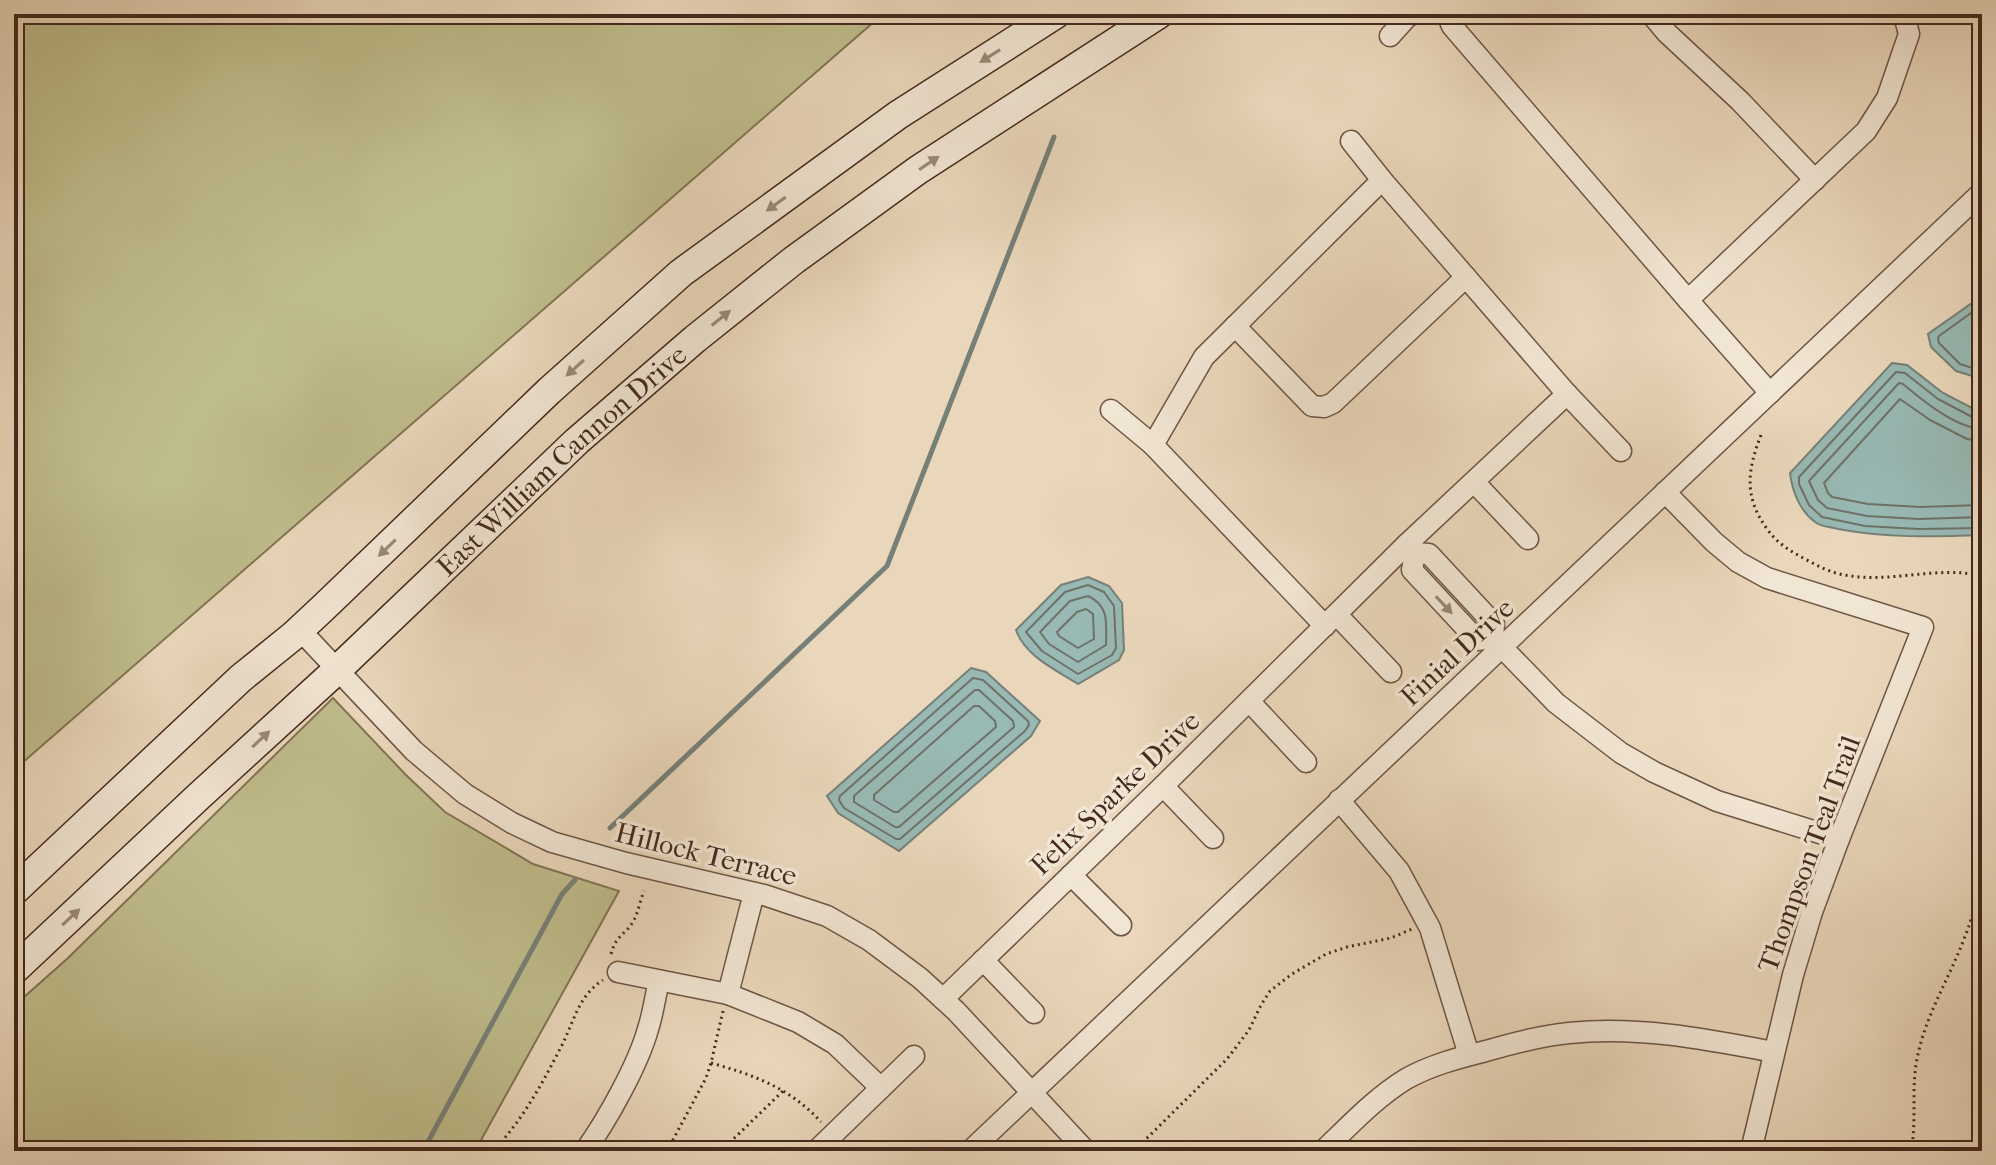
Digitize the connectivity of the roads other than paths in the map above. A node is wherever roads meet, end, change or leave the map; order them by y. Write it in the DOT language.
graph roads {
  1 [pos="1056,14"];
  2 [pos="1159,14"];
  3 [pos="1413,14"];
  4 [pos="1447,14"];
  5 [pos="1651,14"];
  6 [pos="1899,14"];
  7 [pos="1390,36"];
  8 [pos="1351,141"];
  9 [pos="1382,180"];
  10 [pos="1815,180"];
  11 [pos="1982,192"];
  12 [pos="1466,277"];
  13 [pos="1688,300"];
  14 [pos="1235,326"];
  15 [pos="1770,393"];
  16 [pos="1567,394"];
  17 [pos="1111,410"];
  18 [pos="1153,445"];
  19 [pos="1621,451"];
  20 [pos="1474,482"];
  21 [pos="1665,492"];
  22 [pos="1528,539"];
  23 [pos="1411,549"];
  24 [pos="1331,620"];
  25 [pos="300,630"];
  26 [pos="1498,643"];
  27 [pos="337,670"];
  28 [pos="1391,672"];
  29 [pos="1249,701"];
  30 [pos="1306,762"];
  31 [pos="1163,786"];
  32 [pos="1339,800"];
  33 [pos="1213,838"];
  34 [pos="1839,839"];
  35 [pos="1071,875"];
  36 [pos="14,891"];
  37 [pos="754,893"];
  38 [pos="1121,925"];
  39 [pos="983,960"];
  40 [pos="611,969"];
  41 [pos="14,970"];
  42 [pos="659,981"];
  43 [pos="943,999"];
  44 [pos="726,1002"];
  45 [pos="1034,1013"];
  46 [pos="1774,1052"];
  47 [pos="1469,1055"];
  48 [pos="914,1056"];
  49 [pos="881,1088"];
  50 [pos="1030,1093"];
  51 [pos="585,1151"];
  52 [pos="816,1151"];
  53 [pos="970,1151"];
  54 [pos="1086,1151"];
  55 [pos="1323,1151"];
  56 [pos="1751,1151"];
  1 -- 25 [label="street, East William Cannon Drive, one-way"];
  27 -- 2 [label="street, East William Cannon Drive, one-way"];
  3 -- 7 [label="street"];
  4 -- 13 [label="street"];
  5 -- 10 [label="street"];
  6 -- 10 [label="street"];
  8 -- 9 [label="street"];
  9 -- 12 [label="street"];
  9 -- 14 [label="street"];
  10 -- 13 [label="street"];
  11 -- 15 [label="street, Finial Drive"];
  12 -- 14 [label="street"];
  12 -- 16 [label="street"];
  13 -- 15 [label="street"];
  14 -- 18 [label="street"];
  15 -- 21 [label="street, Finial Drive"];
  16 -- 19 [label="street"];
  16 -- 20 [label="street, Felix Sparke Drive"];
  17 -- 18 [label="street"];
  18 -- 24 [label="street"];
  20 -- 22 [label="street"];
  20 -- 23 [label="street, Felix Sparke Drive"];
  21 -- 26 [label="street, Finial Drive"];
  21 -- 34 [label="street, Thompson Teal Trail"];
  23 -- 24 [label="street, Felix Sparke Drive"];
  23 -- 26 [label="street"];
  24 -- 28 [label="street"];
  24 -- 29 [label="street, Felix Sparke Drive"];
  25 -- 27 [label="street, Hillock Terrace"];
  25 -- 36 [label="street, East William Cannon Drive"];
  26 -- 32 [label="street, Finial Drive"];
  26 -- 34 [label="street"];
  27 -- 37 [label="street, Hillock Terrace"];
  41 -- 27 [label="street, East William Cannon Drive, one-way"];
  29 -- 30 [label="street"];
  29 -- 31 [label="street, Felix Sparke Drive"];
  31 -- 33 [label="street"];
  31 -- 35 [label="street, Felix Sparke Drive"];
  32 -- 47 [label="street"];
  32 -- 50 [label="street, Finial Drive"];
  34 -- 46 [label="street, Thompson Teal Trail"];
  35 -- 38 [label="street"];
  35 -- 39 [label="street, Felix Sparke Drive"];
  37 -- 43 [label="street, Hillock Terrace"];
  37 -- 44 [label="street"];
  39 -- 43 [label="street, Felix Sparke Drive"];
  39 -- 45 [label="street"];
  40 -- 42 [label="street"];
  42 -- 44 [label="street"];
  42 -- 51 [label="street"];
  43 -- 50 [label="street, Hillock Terrace"];
  44 -- 49 [label="street"];
  46 -- 47 [label="street"];
  46 -- 56 [label="street, Thompson Teal Trail"];
  47 -- 55 [label="street"];
  48 -- 49 [label="street"];
  49 -- 52 [label="street"];
  50 -- 53 [label="street, Finial Drive"];
  50 -- 54 [label="street, Hillock Terrace"];
}
